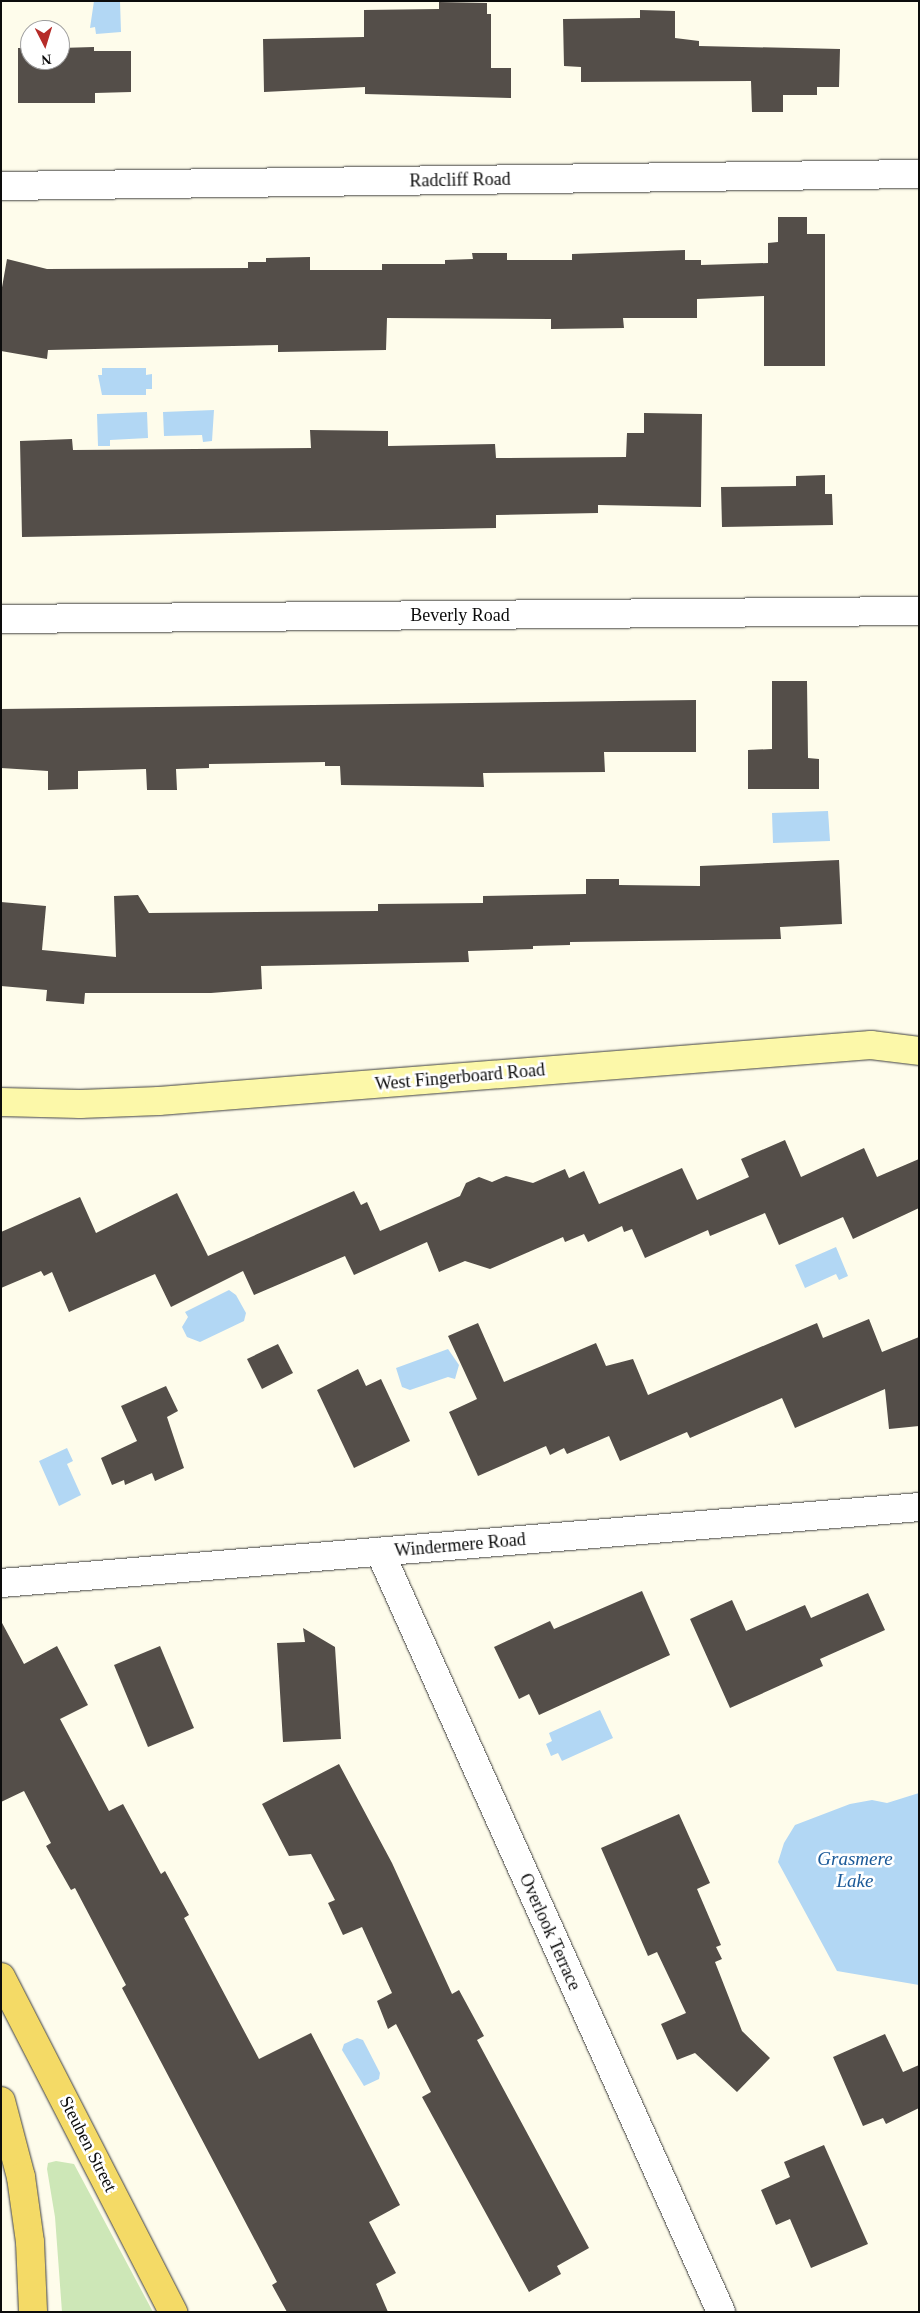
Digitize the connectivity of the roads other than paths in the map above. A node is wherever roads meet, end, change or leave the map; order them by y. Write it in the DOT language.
graph roads {
  1 [pos="919,174"];
  2 [pos="1,186"];
  3 [pos="919,611"];
  4 [pos="1,618"];
  5 [pos="919,1051"];
  6 [pos="1,1102"];
  7 [pos="919,1507"];
  8 [pos="380,1552"];
  9 [pos="1,1583"];
  10 [pos="1,1977"];
  11 [pos="1,2101"];
  12 [pos="33,2312"];
  13 [pos="173,2312"];
  14 [pos="721,2312"];
  1 -- 2 [label="street, Radcliff Road"];
  3 -- 4 [label="street, Beverly Road"];
  5 -- 6 [label="street, West Fingerboard Road"];
  7 -- 8 [label="street, Windermere Road"];
  8 -- 9 [label="street, Windermere Road"];
  8 -- 14 [label="street, Overlook Terrace"];
  10 -- 13 [label="main road, Steuben Street"];
  11 -- 12 [label="main road"];
}
